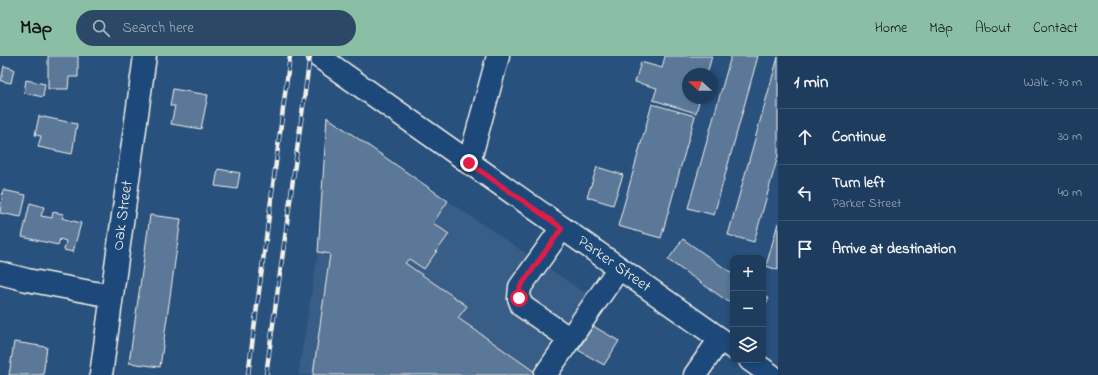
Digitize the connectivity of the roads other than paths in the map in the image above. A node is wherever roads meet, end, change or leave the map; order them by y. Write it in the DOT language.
graph roads {
  1 [pos="144,56"];
  2 [pos="318,56"];
  3 [pos="498,56"];
  4 [pos="469,163"];
  5 [pos="562,228"];
  6 [pos="619,268"];
  7 [pos="0,273"];
  8 [pos="111,296"];
  9 [pos="570,339"];
  10 [pos="726,344"];
  11 [pos="101,375"];
  12 [pos="545,375"];
  13 [pos="695,375"];
  1 -- 8 [label="street, Oak Street"];
  2 -- 4 [label="street, Parker Street"];
  3 -- 4 [label="street"];
  4 -- 5 [label="street, Parker Street"];
  5 -- 6 [label="street, Parker Street"];
  5 -- 9 [label="street"];
  6 -- 9 [label="street"];
  6 -- 10 [label="street, Parker Street"];
  7 -- 8 [label="street"];
  8 -- 11 [label="street, Oak Street"];
  9 -- 12 [label="street"];
  10 -- 13 [label="street"];
}
